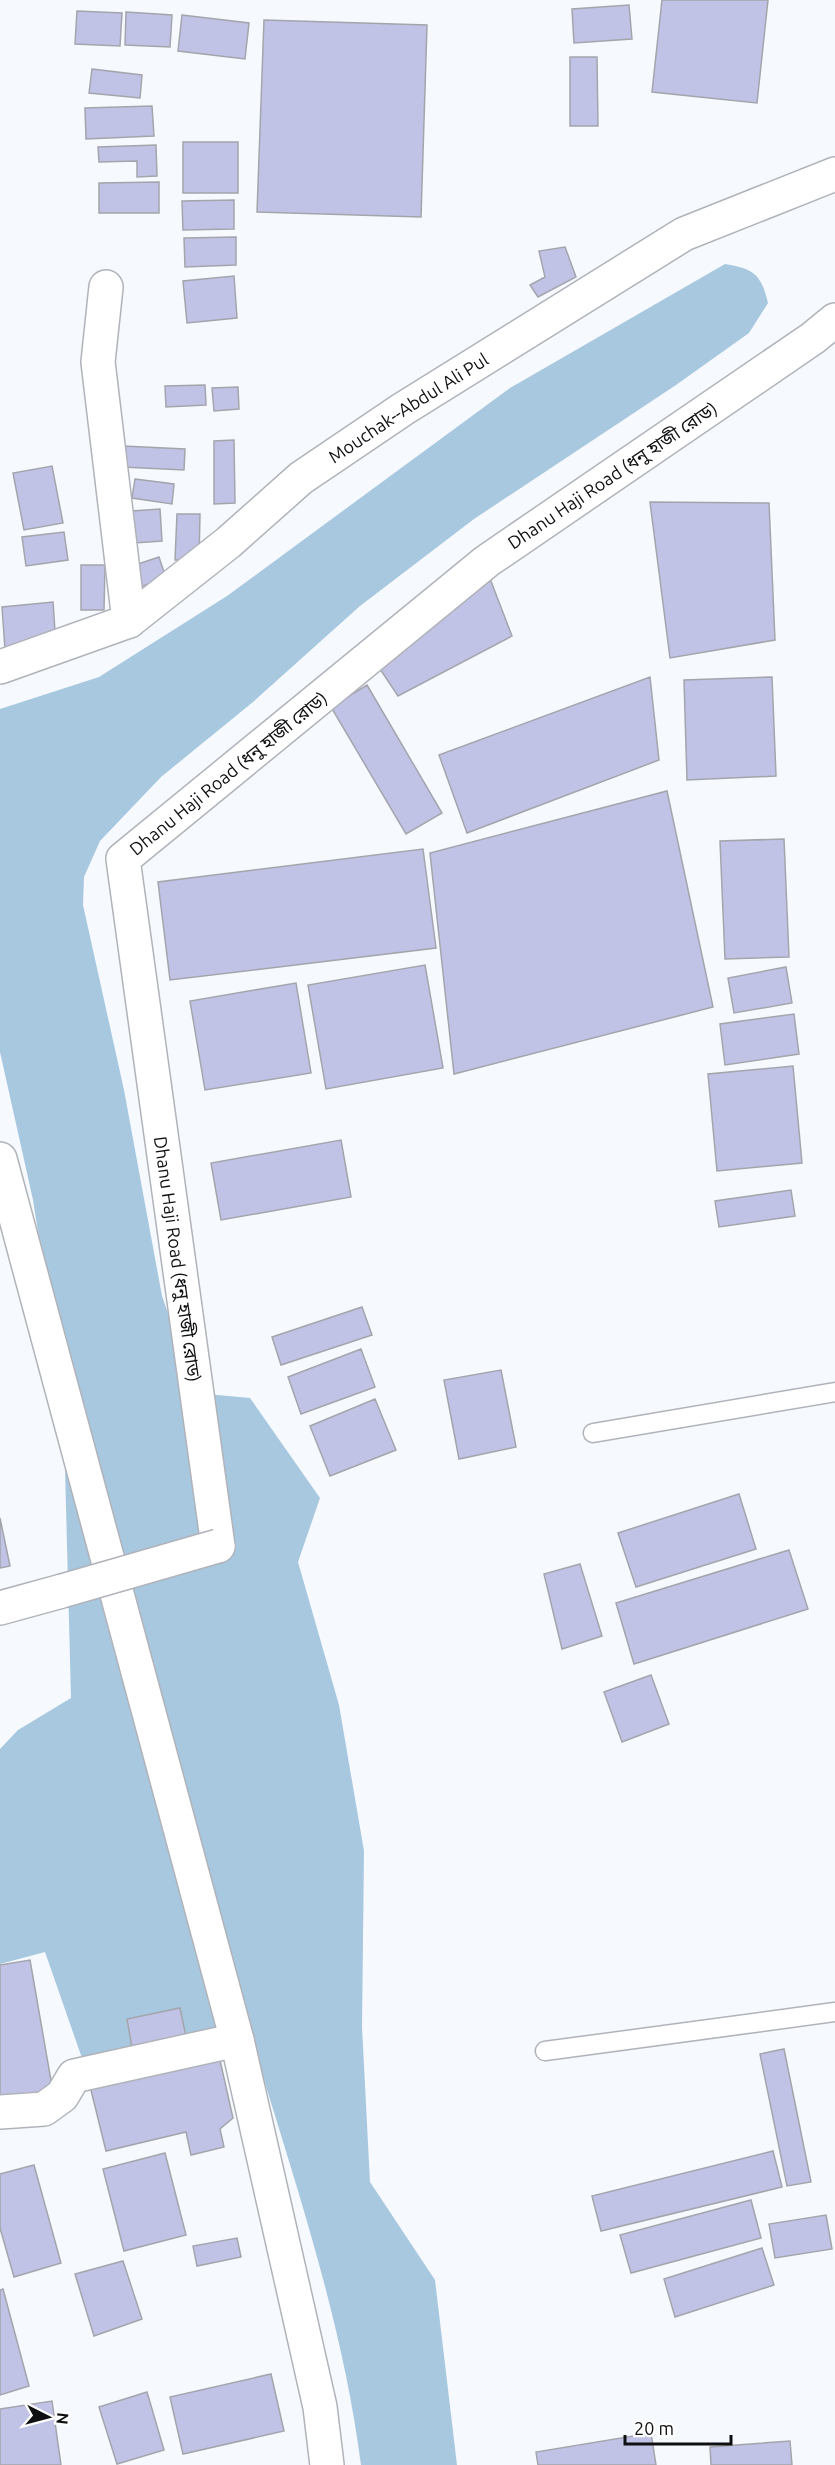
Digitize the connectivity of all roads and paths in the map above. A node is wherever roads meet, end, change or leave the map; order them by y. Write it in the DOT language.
graph roads {
  1 [pos="835,174"];
  2 [pos="106,287"];
  3 [pos="835,320"];
  4 [pos="129,621"];
  5 [pos="0,667"];
  6 [pos="0,1159"];
  7 [pos="835,1392"];
  8 [pos="593,1433"];
  9 [pos="0,1608"];
  10 [pos="835,2012"];
  11 [pos="237,2040"];
  12 [pos="545,2051"];
  13 [pos="0,2112"];
  14 [pos="327,2465"];
  1 -- 4 [label="street, Mouchak--Abdul Ali Pul"];
  2 -- 4 [label="street"];
  3 -- 9 [label="street, Dhanu Haji Road (ধনু হাজী রোড), bridge"];
  4 -- 5 [label="street, Mouchak--Abdul Ali Pul"];
  6 -- 11 [label="street"];
  7 -- 8 [label="lane"];
  10 -- 12 [label="lane"];
  11 -- 13 [label="street"];
  11 -- 14 [label="street"];
}
